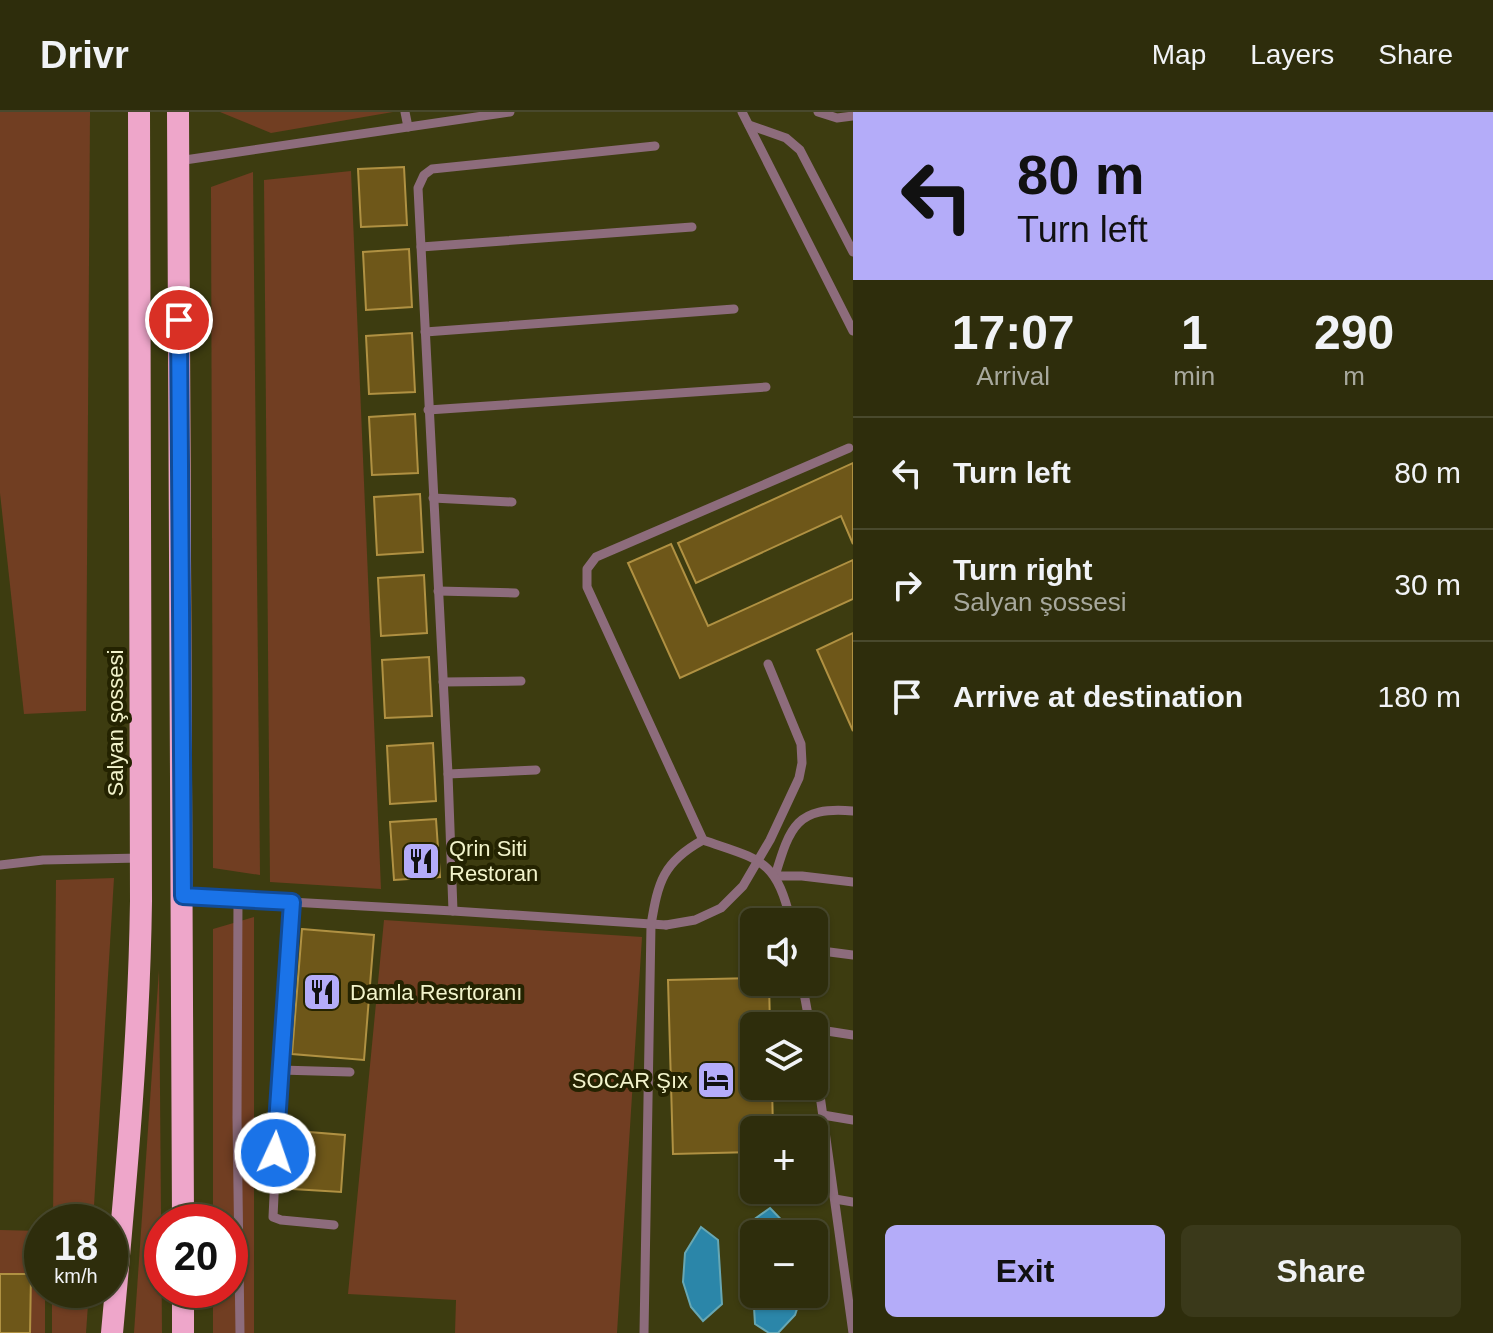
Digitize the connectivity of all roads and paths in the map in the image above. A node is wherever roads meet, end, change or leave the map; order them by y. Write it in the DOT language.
graph roads {
  1 [pos="139,112"];
  2 [pos="178,112"];
  3 [pos="405,112"];
  4 [pos="510,112"];
  5 [pos="742,112"];
  6 [pos="818,112"];
  7 [pos="853,116"];
  8 [pos="749,125"];
  9 [pos="408,127"];
  10 [pos="655,146"];
  11 [pos="178,161"];
  12 [pos="692,227"];
  13 [pos="421,247"];
  14 [pos="853,252"];
  15 [pos="734,309"];
  16 [pos="853,331"];
  17 [pos="425,332"];
  18 [pos="766,387"];
  19 [pos="428,410"];
  20 [pos="849,448"];
  21 [pos="433,498"];
  22 [pos="512,502"];
  23 [pos="438,591"];
  24 [pos="515,593"];
  25 [pos="768,664"];
  26 [pos="521,681"];
  27 [pos="443,682"];
  28 [pos="536,770"];
  29 [pos="448,774"];
  30 [pos="853,811"];
  31 [pos="703,840"];
  32 [pos="141,858"];
  33 [pos="0,865"];
  34 [pos="775,876"];
  35 [pos="853,882"];
  36 [pos="183,896"];
  37 [pos="238,899"];
  38 [pos="292,902"];
  39 [pos="787,908"];
  40 [pos="453,911"];
  41 [pos="651,925"];
  42 [pos="828,952"];
  43 [pos="853,955"];
  44 [pos="828,1031"];
  45 [pos="853,1035"];
  46 [pos="280,1070"];
  47 [pos="350,1072"];
  48 [pos="821,1100"];
  49 [pos="823,1115"];
  50 [pos="853,1120"];
  51 [pos="835,1199"];
  52 [pos="853,1202"];
  53 [pos="183,1204"];
  54 [pos="334,1225"];
  55 [pos="851,1297"];
  56 [pos="183,1308"];
  57 [pos="112,1333"];
  58 [pos="183,1333"];
  59 [pos="240,1333"];
  60 [pos="644,1333"];
  61 [pos="853,1333"];
  1 -- 32 [label="highway, Salyan şossesi"];
  2 -- 11 [label="highway"];
  3 -- 9 [label="lane"];
  4 -- 9 [label="lane"];
  5 -- 8 [label="lane"];
  6 -- 7 [label="lane"];
  8 -- 14 [label="lane"];
  8 -- 16 [label="lane"];
  9 -- 11 [label="lane"];
  10 -- 13 [label="lane"];
  11 -- 36 [label="highway"];
  12 -- 13 [label="lane"];
  13 -- 17 [label="lane"];
  15 -- 17 [label="lane"];
  17 -- 19 [label="lane"];
  18 -- 19 [label="lane"];
  19 -- 21 [label="lane"];
  20 -- 31 [label="lane"];
  21 -- 22 [label="lane"];
  21 -- 23 [label="lane"];
  23 -- 24 [label="lane"];
  23 -- 27 [label="lane"];
  25 -- 41 [label="lane, bridge"];
  26 -- 27 [label="lane"];
  27 -- 29 [label="lane"];
  28 -- 29 [label="lane"];
  29 -- 40 [label="lane"];
  30 -- 34 [label="lane"];
  31 -- 34 [label="lane"];
  31 -- 41 [label="lane"];
  32 -- 33 [label="lane"];
  32 -- 57 [label="highway, Salyan şossesi"];
  34 -- 35 [label="lane"];
  34 -- 39 [label="lane"];
  36 -- 37 [label="lane"];
  36 -- 53 [label="highway"];
  37 -- 38 [label="lane"];
  37 -- 59 [label="lane"];
  38 -- 40 [label="lane"];
  38 -- 46 [label="lane"];
  40 -- 41 [label="lane"];
  41 -- 60 [label="lane"];
  42 -- 43 [label="lane"];
  44 -- 45 [label="lane"];
  46 -- 47 [label="lane"];
  46 -- 54 [label="lane"];
  48 -- 49 [label="lane"];
  49 -- 50 [label="lane"];
  49 -- 51 [label="lane"];
  51 -- 52 [label="lane"];
  51 -- 55 [label="lane"];
  55 -- 61 [label="lane"];
  56 -- 58 [label="highway"];
}
